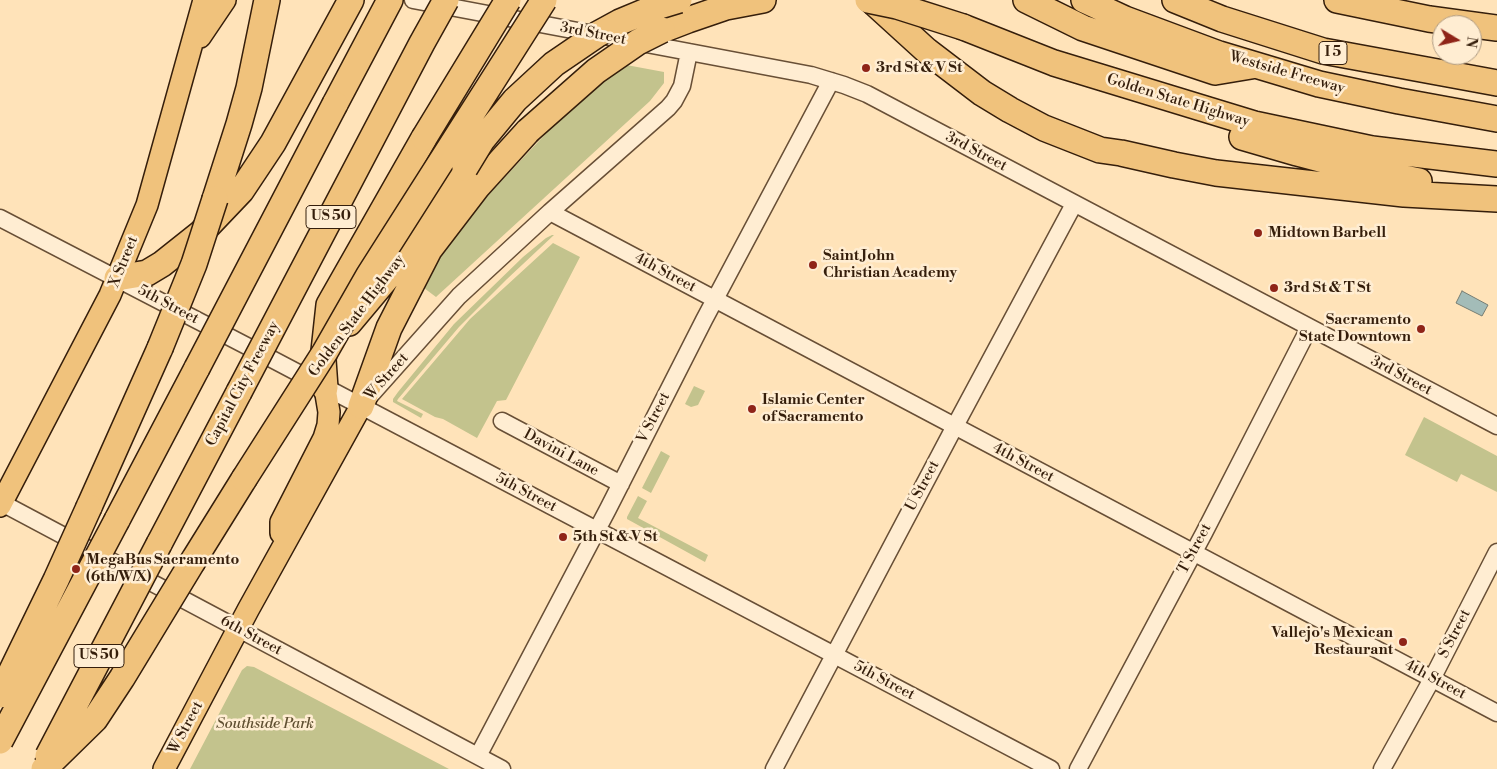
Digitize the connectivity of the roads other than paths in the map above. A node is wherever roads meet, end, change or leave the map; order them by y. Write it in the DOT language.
graph roads {
  1 [pos="204,0"];
  2 [pos="225,0"];
  3 [pos="250,0"];
  4 [pos="267,0"];
  5 [pos="390,0"];
  6 [pos="413,0"];
  7 [pos="446,0"];
  8 [pos="491,0"];
  9 [pos="508,0"];
  10 [pos="544,0"];
  11 [pos="680,0"];
  12 [pos="763,0"];
  13 [pos="869,0"];
  14 [pos="893,0"];
  15 [pos="1026,0"];
  16 [pos="1084,0"];
  17 [pos="1175,0"];
  18 [pos="1337,0"];
  19 [pos="1417,0"];
  20 [pos="346,9"];
  21 [pos="1497,24"];
  22 [pos="1497,28"];
  23 [pos="689,52"];
  24 [pos="189,53"];
  25 [pos="1054,63"];
  26 [pos="1256,66"];
  27 [pos="832,81"];
  28 [pos="1497,83"];
  29 [pos="1497,120"];
  30 [pos="424,138"];
  31 [pos="1121,153"];
  32 [pos="1497,164"];
  33 [pos="1497,198"];
  34 [pos="215,199"];
  35 [pos="1074,204"];
  36 [pos="550,212"];
  37 [pos="0,218"];
  38 [pos="117,278"];
  39 [pos="715,300"];
  40 [pos="1309,328"];
  41 [pos="325,352"];
  42 [pos="325,388"];
  43 [pos="360,406"];
  44 [pos="502,421"];
  45 [pos="955,426"];
  46 [pos="1497,426"];
  47 [pos="621,484"];
  48 [pos="0,504"];
  49 [pos="596,530"];
  50 [pos="1193,552"];
  51 [pos="1497,552"];
  52 [pos="279,556"];
  53 [pos="238,629"];
  54 [pos="834,655"];
  55 [pos="1432,678"];
  56 [pos="0,695"];
  57 [pos="1497,713"];
  58 [pos="0,741"];
  59 [pos="478,756"];
  60 [pos="42,769"];
  61 [pos="164,769"];
  62 [pos="502,769"];
  63 [pos="774,769"];
  64 [pos="1051,769"];
  65 [pos="1078,769"];
  66 [pos="1382,769"];
  1 -- 24 [label="main road, X Street"];
  2 -- 24 [label="main road"];
  3 -- 34 [label="highway"];
  4 -- 34 [label="highway"];
  5 -- 58 [label="highway, US 50, bridge"];
  6 -- 23 [label="street, 3rd Street"];
  7 -- 60 [label="highway, Capital City Freeway / US 50, bridge"];
  8 -- 30 [label="highway, bridge"];
  9 -- 30 [label="highway, bridge"];
  10 -- 41 [label="highway, bridge"];
  11 -- 41 [label="highway, Golden State Highway, bridge"];
  12 -- 43 [label="highway, bridge"];
  13 -- 25 [label="highway, Golden State Highway, bridge"];
  13 -- 31 [label="highway"];
  14 -- 31 [label="highway"];
  15 -- 26 [label="highway"];
  16 -- 26 [label="highway, Westside Freeway / I 5"];
  17 -- 28 [label="highway, Westside Freeway / I 5"];
  18 -- 22 [label="highway"];
  19 -- 21 [label="highway"];
  20 -- 38 [label="highway"];
  23 -- 27 [label="street, 3rd Street"];
  23 -- 36 [label="street, W Street"];
  24 -- 38 [label="main road, X Street"];
  25 -- 32 [label="highway, Golden State Highway"];
  25 -- 33 [label="highway"];
  26 -- 29 [label="highway, Westside Freeway / I 5"];
  27 -- 35 [label="street, 3rd Street"];
  27 -- 39 [label="street, V Street"];
  30 -- 42 [label="highway"];
  31 -- 33 [label="highway"];
  34 -- 56 [label="highway, bridge"];
  35 -- 40 [label="street, 3rd Street"];
  35 -- 45 [label="street, U Street"];
  36 -- 39 [label="street, 4th Street"];
  36 -- 43 [label="street, W Street"];
  37 -- 38 [label="street, 5th Street"];
  38 -- 42 [label="street, 5th Street"];
  38 -- 48 [label="main road, X Street"];
  39 -- 45 [label="street, 4th Street"];
  39 -- 47 [label="street, V Street"];
  40 -- 46 [label="street, 3rd Street"];
  40 -- 50 [label="street, T Street"];
  41 -- 60 [label="highway, Golden State Highway, bridge"];
  42 -- 43 [label="street, 5th Street"];
  42 -- 52 [label="main road"];
  43 -- 49 [label="street, 5th Street"];
  43 -- 52 [label="main road, W Street"];
  44 -- 47 [label="street, Davini Lane"];
  45 -- 50 [label="street, 4th Street"];
  45 -- 54 [label="street, U Street"];
  47 -- 49 [label="street, V Street"];
  48 -- 53 [label="street, 6th Street"];
  49 -- 54 [label="street, 5th Street"];
  49 -- 59 [label="street, V Street"];
  50 -- 55 [label="street, 4th Street"];
  50 -- 65 [label="street, T Street"];
  51 -- 55 [label="street, S Street"];
  52 -- 53 [label="main road, W Street"];
  53 -- 59 [label="street, 6th Street"];
  53 -- 61 [label="main road, W Street"];
  54 -- 63 [label="street, U Street"];
  54 -- 64 [label="street, 5th Street"];
  55 -- 57 [label="street, 4th Street"];
  55 -- 66 [label="street, S Street"];
  59 -- 62 [label="street, 6th Street"];
}
